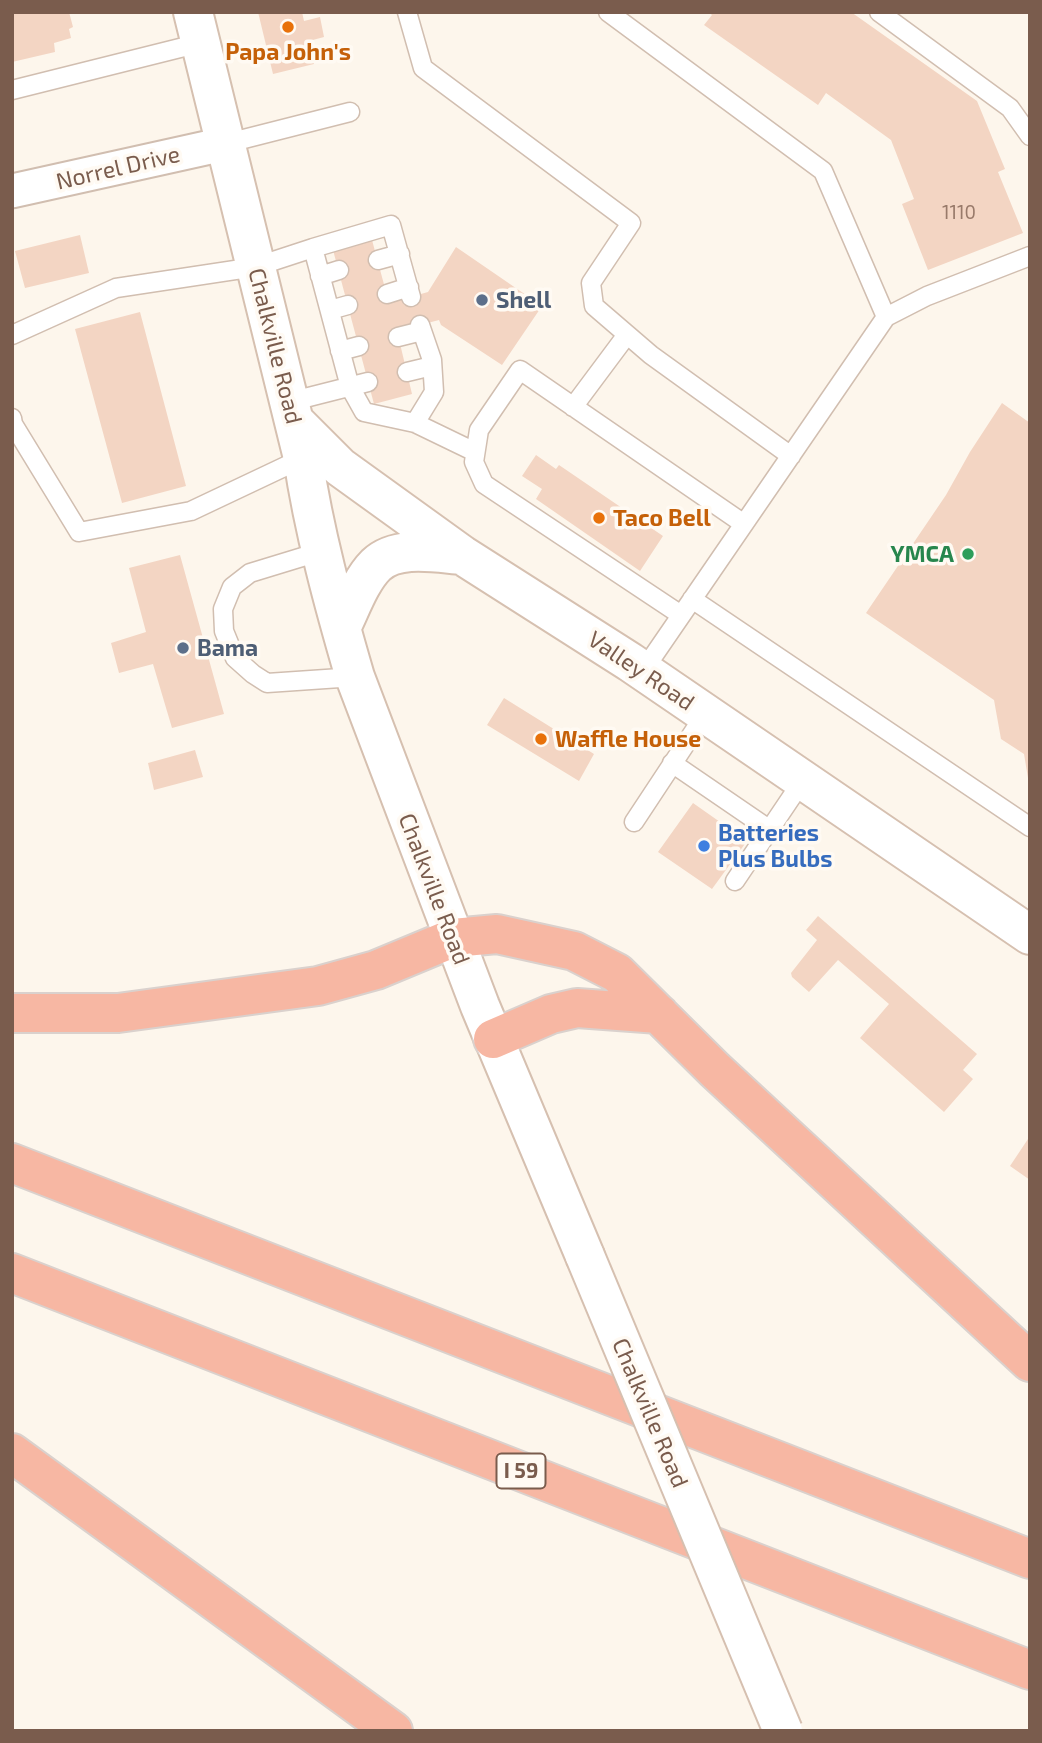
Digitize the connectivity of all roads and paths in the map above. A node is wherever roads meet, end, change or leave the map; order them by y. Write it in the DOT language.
graph roads {
  1 [pos="408,12"];
  2 [pos="608,12"];
  3 [pos="879,12"];
  4 [pos="196,28"];
  5 [pos="12,90"];
  6 [pos="350,112"];
  7 [pos="1030,136"];
  8 [pos="224,144"];
  9 [pos="12,191"];
  10 [pos="313,248"];
  11 [pos="400,254"];
  12 [pos="1030,256"];
  13 [pos="378,260"];
  14 [pos="255,267"];
  15 [pos="339,271"];
  16 [pos="320,276"];
  17 [pos="387,294"];
  18 [pos="348,305"];
  19 [pos="330,310"];
  20 [pos="886,317"];
  21 [pos="12,335"];
  22 [pos="626,336"];
  23 [pos="398,337"];
  24 [pos="359,346"];
  25 [pos="340,351"];
  26 [pos="432,366"];
  27 [pos="407,372"];
  28 [pos="368,382"];
  29 [pos="350,387"];
  30 [pos="573,408"];
  31 [pos="291,412"];
  32 [pos="12,418"];
  33 [pos="415,423"];
  34 [pos="475,452"];
  35 [pos="791,456"];
  36 [pos="303,458"];
  37 [pos="744,524"];
  38 [pos="322,551"];
  39 [pos="463,555"];
  40 [pos="692,599"];
  41 [pos="681,614"];
  42 [pos="341,628"];
  43 [pos="643,671"];
  44 [pos="355,677"];
  45 [pos="706,713"];
  46 [pos="672,763"];
  47 [pos="803,780"];
  48 [pos="634,822"];
  49 [pos="1030,827"];
  50 [pos="770,830"];
  51 [pos="735,881"];
  52 [pos="1030,935"];
  53 [pos="453,938"];
  54 [pos="12,1013"];
  55 [pos="659,1014"];
  56 [pos="493,1038"];
  57 [pos="12,1163"];
  58 [pos="12,1273"];
  59 [pos="1030,1362"];
  60 [pos="12,1453"];
  61 [pos="1030,1559"];
  62 [pos="1030,1670"];
  63 [pos="393,1731"];
  64 [pos="783,1731"];
  1 -- 22 [label="lane"];
  2 -- 20 [label="lane"];
  3 -- 7 [label="lane"];
  4 -- 5 [label="lane"];
  4 -- 8 [label="main road, Chalkville Road"];
  6 -- 8 [label="lane"];
  8 -- 9 [label="street, Norrel Drive"];
  8 -- 14 [label="main road, Chalkville Road"];
  10 -- 11 [label="lane"];
  10 -- 14 [label="lane"];
  10 -- 16 [label="lane"];
  11 -- 13 [label="lane"];
  11 -- 17 [label="lane"];
  12 -- 20 [label="lane"];
  14 -- 21 [label="lane"];
  14 -- 31 [label="main road, Chalkville Road"];
  15 -- 16 [label="lane"];
  16 -- 19 [label="lane"];
  18 -- 19 [label="lane"];
  19 -- 25 [label="lane"];
  20 -- 35 [label="lane"];
  22 -- 30 [label="lane"];
  22 -- 35 [label="lane"];
  23 -- 26 [label="lane"];
  24 -- 25 [label="lane"];
  25 -- 29 [label="lane"];
  26 -- 27 [label="lane"];
  26 -- 33 [label="lane"];
  28 -- 29 [label="lane"];
  29 -- 31 [label="lane"];
  29 -- 33 [label="lane"];
  30 -- 34 [label="lane"];
  30 -- 37 [label="lane"];
  31 -- 36 [label="main road, Chalkville Road"];
  31 -- 39 [label="main road, Valley Road"];
  32 -- 36 [label="lane"];
  33 -- 34 [label="lane"];
  34 -- 41 [label="lane"];
  35 -- 37 [label="lane"];
  36 -- 38 [label="main road, Chalkville Road"];
  37 -- 40 [label="lane"];
  38 -- 42 [label="main road, Chalkville Road"];
  38 -- 44 [label="lane"];
  39 -- 42 [label="main road"];
  39 -- 43 [label="main road, Valley Road"];
  40 -- 41 [label="lane"];
  40 -- 49 [label="lane"];
  41 -- 43 [label="lane"];
  42 -- 44 [label="main road, Chalkville Road"];
  43 -- 45 [label="main road, Valley Road"];
  44 -- 53 [label="main road, Chalkville Road"];
  45 -- 46 [label="lane"];
  45 -- 47 [label="main road, Valley Road"];
  46 -- 48 [label="lane"];
  46 -- 50 [label="lane"];
  47 -- 50 [label="lane"];
  47 -- 52 [label="main road, Valley Road"];
  50 -- 51 [label="lane"];
  53 -- 54 [label="highway"];
  53 -- 55 [label="highway"];
  53 -- 56 [label="main road, Chalkville Road"];
  55 -- 56 [label="highway"];
  55 -- 59 [label="highway"];
  56 -- 64 [label="main road, Chalkville Road, bridge"];
  57 -- 61 [label="highway"];
  58 -- 62 [label="highway, I 59"];
  60 -- 63 [label="highway"];
}
